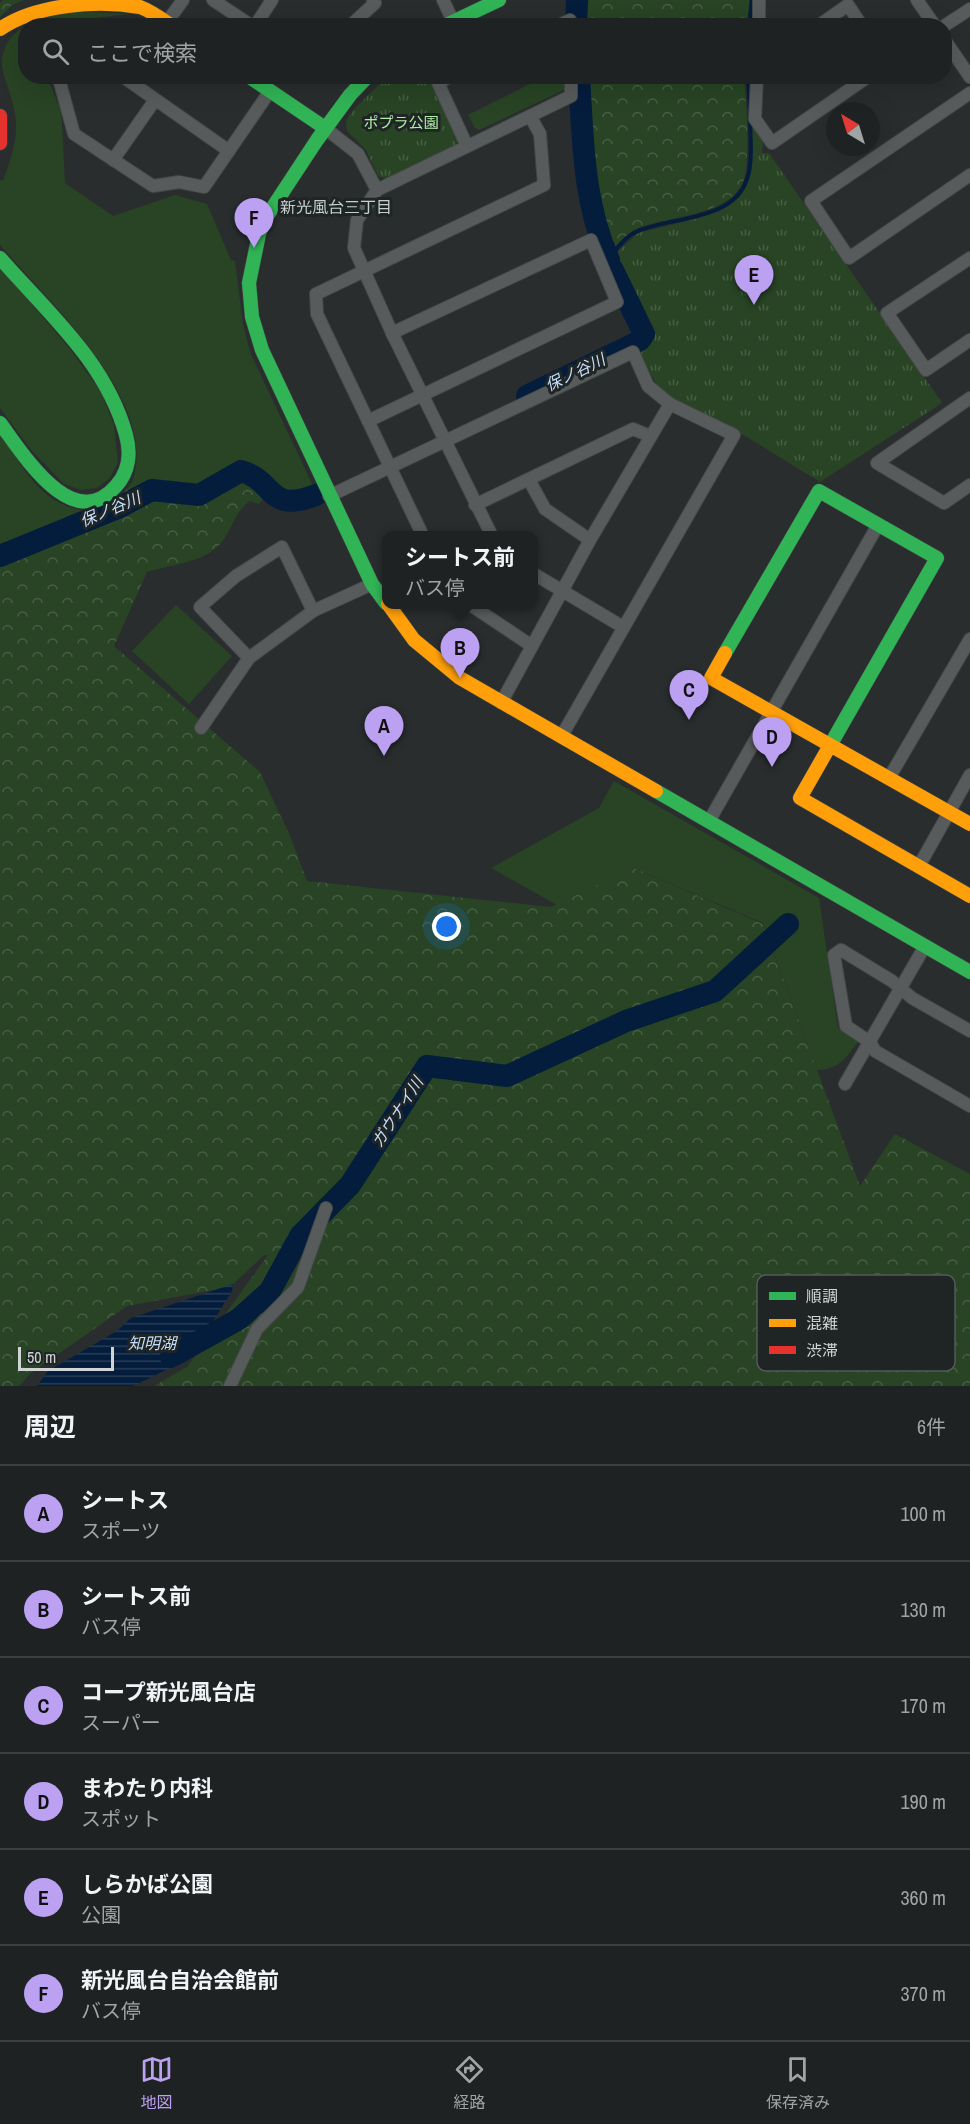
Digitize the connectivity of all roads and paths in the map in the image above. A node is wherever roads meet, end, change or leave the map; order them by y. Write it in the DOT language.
graph roads {
  1 [pos="183,0"];
  2 [pos="213,0"];
  3 [pos="272,0"];
  4 [pos="374,0"];
  5 [pos="443,0"];
  6 [pos="499,0"];
  7 [pos="759,0"];
  8 [pos="917,0"];
  9 [pos="83,1"];
  10 [pos="970,9"];
  11 [pos="157,18"];
  12 [pos="171,18"];
  13 [pos="241,18"];
  14 [pos="259,18"];
  15 [pos="359,18"];
  16 [pos="448,18"];
  17 [pos="460,18"];
  18 [pos="759,18"];
  19 [pos="830,18"];
  20 [pos="857,18"];
  21 [pos="929,18"];
  22 [pos="952,21"];
  23 [pos="0,29"];
  24 [pos="952,50"];
  25 [pos="970,77"];
  26 [pos="60,84"];
  27 [pos="134,84"];
  28 [pos="260,84"];
  29 [pos="360,84"];
  30 [pos="438,84"];
  31 [pos="571,84"];
  32 [pos="757,84"];
  33 [pos="858,84"];
  34 [pos="270,91"];
  35 [pos="970,93"];
  36 [pos="156,100"];
  37 [pos="0,116"];
  38 [pos="530,116"];
  39 [pos="326,128"];
  40 [pos="0,143"];
  41 [pos="467,146"];
  42 [pos="229,151"];
  43 [pos="113,160"];
  44 [pos="970,175"];
  45 [pos="377,190"];
  46 [pos="0,258"];
  47 [pos="970,258"];
  48 [pos="364,272"];
  49 [pos="392,333"];
  50 [pos="970,340"];
  51 [pos="422,396"];
  52 [pos="970,398"];
  53 [pos="670,404"];
  54 [pos="368,421"];
  55 [pos="0,423"];
  56 [pos="650,436"];
  57 [pos="444,442"];
  58 [pos="390,468"];
  59 [pos="529,480"];
  60 [pos="970,485"];
  61 [pos="329,496"];
  62 [pos="475,505"];
  63 [pos="878,525"];
  64 [pos="421,531"];
  65 [pos="489,531"];
  66 [pos="590,540"];
  67 [pos="538,576"];
  68 [pos="372,584"];
  69 [pos="564,592"];
  70 [pos="382,597"];
  71 [pos="391,609"];
  72 [pos="476,609"];
  73 [pos="313,611"];
  74 [pos="623,627"];
  75 [pos="970,639"];
  76 [pos="532,646"];
  77 [pos="249,658"];
  78 [pos="501,703"];
  79 [pos="771,713"];
  80 [pos="201,728"];
  81 [pos="561,737"];
  82 [pos="831,746"];
  83 [pos="970,775"];
  84 [pos="889,778"];
  85 [pos="949,812"];
  86 [pos="709,822"];
  87 [pos="970,824"];
  88 [pos="919,866"];
  89 [pos="970,896"];
  90 [pos="925,946"];
  91 [pos="970,972"];
  92 [pos="900,989"];
  93 [pos="970,1031"];
  94 [pos="870,1042"];
  95 [pos="845,1084"];
  96 [pos="970,1106"];
  97 [pos="326,1208"];
  98 [pos="230,1386"];
  1 -- 12 [label="street"];
  2 -- 13 [label="street"];
  3 -- 14 [label="street"];
  4 -- 15 [label="street"];
  5 -- 16 [label="street"];
  6 -- 17 [label="street"];
  7 -- 18 [label="street"];
  8 -- 21 [label="street"];
  9 -- 11 [label="street"];
  9 -- 23 [label="street"];
  10 -- 22 [label="street"];
  19 -- 20 [label="street"];
  24 -- 25 [label="street"];
  26 -- 43 [label="street"];
  27 -- 36 [label="street"];
  28 -- 34 [label="street"];
  29 -- 39 [label="street"];
  30 -- 41 [label="street"];
  31 -- 38 [label="street"];
  32 -- 33 [label="street"];
  34 -- 39 [label="street"];
  34 -- 42 [label="street"];
  35 -- 44 [label="street"];
  36 -- 42 [label="street"];
  36 -- 43 [label="street"];
  37 -- 40 [label="street"];
  38 -- 41 [label="street"];
  38 -- 48 [label="street"];
  39 -- 45 [label="street"];
  39 -- 61 [label="street"];
  41 -- 45 [label="street"];
  42 -- 43 [label="street"];
  45 -- 48 [label="street"];
  46 -- 55 [label="street"];
  47 -- 50 [label="street"];
  48 -- 49 [label="street"];
  48 -- 54 [label="street"];
  49 -- 51 [label="street"];
  49 -- 51 [label="street"];
  51 -- 54 [label="street"];
  51 -- 57 [label="street"];
  52 -- 60 [label="street"];
  53 -- 56 [label="street"];
  53 -- 57 [label="street"];
  53 -- 74 [label="street"];
  54 -- 58 [label="street"];
  56 -- 59 [label="street"];
  56 -- 66 [label="street"];
  57 -- 58 [label="street"];
  57 -- 62 [label="street"];
  58 -- 61 [label="street"];
  58 -- 64 [label="street"];
  59 -- 62 [label="street"];
  59 -- 66 [label="street"];
  61 -- 68 [label="street"];
  62 -- 65 [label="street"];
  63 -- 79 [label="street"];
  63 -- 79 [label="street"];
  63 -- 82 [label="street"];
  66 -- 69 [label="street"];
  67 -- 69 [label="street"];
  68 -- 70 [label="street"];
  68 -- 73 [label="street"];
  69 -- 74 [label="street"];
  69 -- 76 [label="street"];
  71 -- 78 [label="street"];
  72 -- 76 [label="street"];
  73 -- 77 [label="street"];
  73 -- 77 [label="street"];
  74 -- 81 [label="street"];
  75 -- 84 [label="street"];
  76 -- 78 [label="street"];
  77 -- 80 [label="street"];
  78 -- 81 [label="street"];
  79 -- 82 [label="street"];
  79 -- 86 [label="street"];
  81 -- 86 [label="street"];
  82 -- 84 [label="street"];
  82 -- 88 [label="street"];
  83 -- 85 [label="street"];
  84 -- 85 [label="street"];
  85 -- 87 [label="street"];
  85 -- 88 [label="street"];
  86 -- 90 [label="street"];
  88 -- 89 [label="street"];
  90 -- 91 [label="street"];
  90 -- 92 [label="street"];
  92 -- 93 [label="street"];
  92 -- 94 [label="street"];
  92 -- 94 [label="street"];
  94 -- 95 [label="street"];
  94 -- 96 [label="street"];
  97 -- 98 [label="street"];
}
